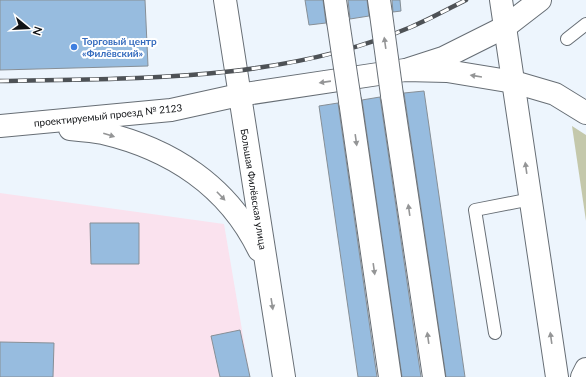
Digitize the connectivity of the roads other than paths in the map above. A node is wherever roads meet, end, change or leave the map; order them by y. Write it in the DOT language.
graph roads {
  1 [pos="225,0"];
  2 [pos="501,0"];
  3 [pos="540,0"];
  4 [pos="380,7"];
  5 [pos="336,10"];
  6 [pos="586,24"];
  7 [pos="505,27"];
  8 [pos="567,39"];
  9 [pos="406,70"];
  10 [pos="514,82"];
  11 [pos="239,95"];
  12 [pos="586,113"];
  13 [pos="28,124"];
  14 [pos="0,126"];
  15 [pos="531,199"];
  16 [pos="266,266"];
  17 [pos="495,333"];
  18 [pos="586,369"];
  19 [pos="284,377"];
  20 [pos="390,377"];
  21 [pos="434,377"];
  22 [pos="557,377"];
  23 [pos="582,377"];
  1 -- 11 [label="street, Большая Филёвская улица"];
  2 -- 7 [label="street"];
  3 -- 7 [label="street"];
  21 -- 4 [label="street, one-way, bridge"];
  5 -- 20 [label="street, one-way, bridge"];
  6 -- 8 [label="lane"];
  7 -- 9 [label="street"];
  7 -- 10 [label="street"];
  10 -- 9 [label="street, one-way"];
  9 -- 11 [label="street, проектируемый проезд № 2123, one-way"];
  10 -- 12 [label="street"];
  15 -- 10 [label="street, one-way"];
  11 -- 13 [label="street, проектируемый проезд № 2123"];
  11 -- 16 [label="street, Большая Филёвская улица"];
  13 -- 14 [label="street, проектируемый проезд № 2123"];
  13 -- 16 [label="street, one-way"];
  15 -- 17 [label="lane"];
  22 -- 15 [label="street, one-way"];
  16 -- 19 [label="street, Большая Филёвская улица, one-way"];
  18 -- 23 [label="street"];
}
